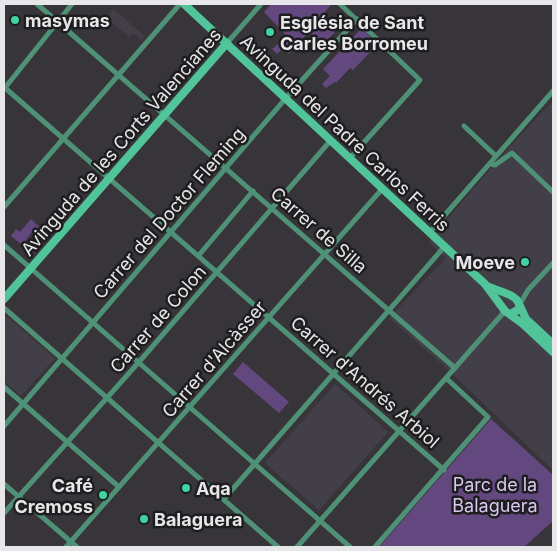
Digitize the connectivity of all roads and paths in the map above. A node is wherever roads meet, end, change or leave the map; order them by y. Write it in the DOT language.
graph roads {
  1 [pos="37,4"];
  2 [pos="72,4"];
  3 [pos="180,4"];
  4 [pos="184,4"];
  5 [pos="260,4"];
  6 [pos="340,4"];
  7 [pos="357,19"];
  8 [pos="56,21"];
  9 [pos="227,43"];
  10 [pos="118,74"];
  11 [pos="4,88"];
  12 [pos="553,91"];
  13 [pos="286,98"];
  14 [pos="164,114"];
  15 [pos="464,126"];
  16 [pos="64,138"];
  17 [pos="331,140"];
  18 [pos="496,156"];
  19 [pos="350,158"];
  20 [pos="491,164"];
  21 [pos="226,168"];
  22 [pos="109,178"];
  23 [pos="383,188"];
  24 [pos="254,191"];
  25 [pos="553,192"];
  26 [pos="4,207"];
  27 [pos="272,208"];
  28 [pos="171,231"];
  29 [pos="430,232"];
  30 [pos="4,245"];
  31 [pos="445,246"];
  32 [pos="325,253"];
  33 [pos="199,255"];
  34 [pos="553,263"];
  35 [pos="31,268"];
  36 [pos="218,271"];
  37 [pos="485,284"];
  38 [pos="4,299"];
  39 [pos="516,301"];
  40 [pos="4,308"];
  41 [pos="390,310"];
  42 [pos="506,310"];
  43 [pos="270,317"];
  44 [pos="92,322"];
  45 [pos="553,344"];
  46 [pos="553,352"];
  47 [pos="60,359"];
  48 [pos="139,362"];
  49 [pos="455,368"];
  50 [pos="335,373"];
  51 [pos="446,378"];
  52 [pos="4,387"];
  53 [pos="107,398"];
  54 [pos="22,403"];
  55 [pos="191,406"];
  56 [pos="4,426"];
  57 [pos="400,431"];
  58 [pos="67,442"];
  59 [pos="158,443"];
  60 [pos="255,464"];
  61 [pos="444,470"];
  62 [pos="4,484"];
  63 [pos="119,487"];
  64 [pos="19,497"];
  65 [pos="224,500"];
  66 [pos="4,514"];
  67 [pos="320,521"];
  68 [pos="70,541"];
  69 [pos="66,547"];
  70 [pos="77,547"];
  71 [pos="278,547"];
  72 [pos="297,547"];
  73 [pos="350,547"];
  74 [pos="375,547"];
  1 -- 8 [label="street, Carrer de Silla"];
  2 -- 8 [label="street"];
  3 -- 10 [label="street"];
  4 -- 9 [label="street, Avinguda del Padre Carlos Ferris"];
  5 -- 9 [label="street, Avinguda de les Corts Valencianes"];
  6 -- 7 [label="street"];
  7 -- 13 [label="street, Carrer del Doctor Fleming"];
  7 -- 19 [label="street"];
  8 -- 10 [label="street, Carrer de Silla"];
  8 -- 11 [label="street"];
  9 -- 13 [label="street, Avinguda del Padre Carlos Ferris"];
  9 -- 14 [label="street, Avinguda de les Corts Valencianes"];
  10 -- 14 [label="street, Carrer de Silla"];
  10 -- 16 [label="street"];
  11 -- 16 [label="street, Carrer d'Andrés Arbiol"];
  12 -- 18 [label="street"];
  13 -- 17 [label="street, Avinguda del Padre Carlos Ferris"];
  13 -- 21 [label="street, Carrer del Doctor Fleming"];
  14 -- 21 [label="street, Carrer de Silla"];
  14 -- 22 [label="street, Avinguda de les Corts Valencianes"];
  15 -- 18 [label="street"];
  16 -- 22 [label="street, Carrer d'Andrés Arbiol"];
  16 -- 26 [label="street"];
  17 -- 19 [label="street, Avinguda del Padre Carlos Ferris"];
  17 -- 27 [label="street, Carrer de Colon"];
  18 -- 20 [label="street"];
  19 -- 23 [label="street, Avinguda del Padre Carlos Ferris"];
  20 -- 25 [label="street"];
  20 -- 29 [label="street"];
  21 -- 24 [label="street, Carrer de Silla"];
  21 -- 28 [label="street, Carrer del Doctor Fleming"];
  22 -- 28 [label="street, Carrer d'Andrés Arbiol"];
  22 -- 35 [label="street, Avinguda de les Corts Valencianes"];
  23 -- 29 [label="street, Avinguda del Padre Carlos Ferris"];
  23 -- 32 [label="street, Carrer d'Alcàsser"];
  24 -- 27 [label="street, Carrer de Silla"];
  24 -- 33 [label="street"];
  27 -- 32 [label="street, Carrer de Silla"];
  27 -- 36 [label="street, Carrer de Colon"];
  28 -- 33 [label="street, Carrer d'Andrés Arbiol"];
  28 -- 44 [label="street, Carrer del Doctor Fleming"];
  29 -- 31 [label="street, Avinguda del Padre Carlos Ferris"];
  30 -- 35 [label="street"];
  31 -- 37 [label="street, Avinguda del Padre Carlos Ferris"];
  31 -- 41 [label="street"];
  32 -- 41 [label="street, Carrer de Silla"];
  32 -- 43 [label="street, Carrer d'Alcàsser"];
  33 -- 36 [label="street, Carrer d'Andrés Arbiol"];
  34 -- 39 [label="street"];
  35 -- 38 [label="street, Avinguda de les Corts Valencianes"];
  35 -- 44 [label="street"];
  36 -- 43 [label="street, Carrer d'Andrés Arbiol"];
  36 -- 48 [label="street, Carrer de Colon"];
  37 -- 39 [label="street, Avinguda del Padre Carlos Ferris"];
  37 -- 42 [label="street, Avinguda del Padre Carlos Ferris"];
  39 -- 42 [label="street"];
  39 -- 42 [label="street"];
  39 -- 45 [label="street"];
  40 -- 47 [label="street"];
  41 -- 49 [label="street, Carrer de Silla"];
  41 -- 50 [label="street"];
  42 -- 46 [label="street, Avinguda del Padre Carlos Ferris"];
  42 -- 49 [label="street"];
  43 -- 50 [label="street, Carrer d'Andrés Arbiol"];
  43 -- 55 [label="street, Carrer d'Alcàsser"];
  44 -- 47 [label="street, Carrer del Doctor Fleming"];
  44 -- 48 [label="street"];
  47 -- 53 [label="street"];
  47 -- 54 [label="street, Carrer del Doctor Fleming"];
  48 -- 53 [label="street, Carrer de Colon"];
  48 -- 55 [label="street"];
  49 -- 51 [label="street"];
  50 -- 57 [label="street, Carrer d'Andrés Arbiol"];
  50 -- 60 [label="street"];
  51 -- 57 [label="street"];
  51 -- 61 [label="street"];
  52 -- 54 [label="street"];
  53 -- 58 [label="street, Carrer de Colon"];
  53 -- 59 [label="street"];
  54 -- 56 [label="street, Carrer del Doctor Fleming"];
  54 -- 58 [label="street"];
  55 -- 59 [label="street, Carrer d'Alcàsser"];
  55 -- 60 [label="street"];
  57 -- 61 [label="street, Carrer d'Andrés Arbiol"];
  57 -- 67 [label="street"];
  58 -- 63 [label="street"];
  58 -- 64 [label="street, Carrer de Colon"];
  59 -- 63 [label="street, Carrer d'Alcàsser"];
  59 -- 65 [label="street"];
  60 -- 65 [label="street"];
  60 -- 67 [label="street"];
  61 -- 74 [label="street"];
  62 -- 64 [label="street"];
  63 -- 68 [label="street, Carrer d'Alcàsser"];
  64 -- 66 [label="street, Carrer de Colon"];
  64 -- 68 [label="street"];
  65 -- 71 [label="street"];
  67 -- 72 [label="street"];
  67 -- 73 [label="street"];
  68 -- 69 [label="street, Carrer d'Alcàsser"];
  68 -- 70 [label="street"];
}
